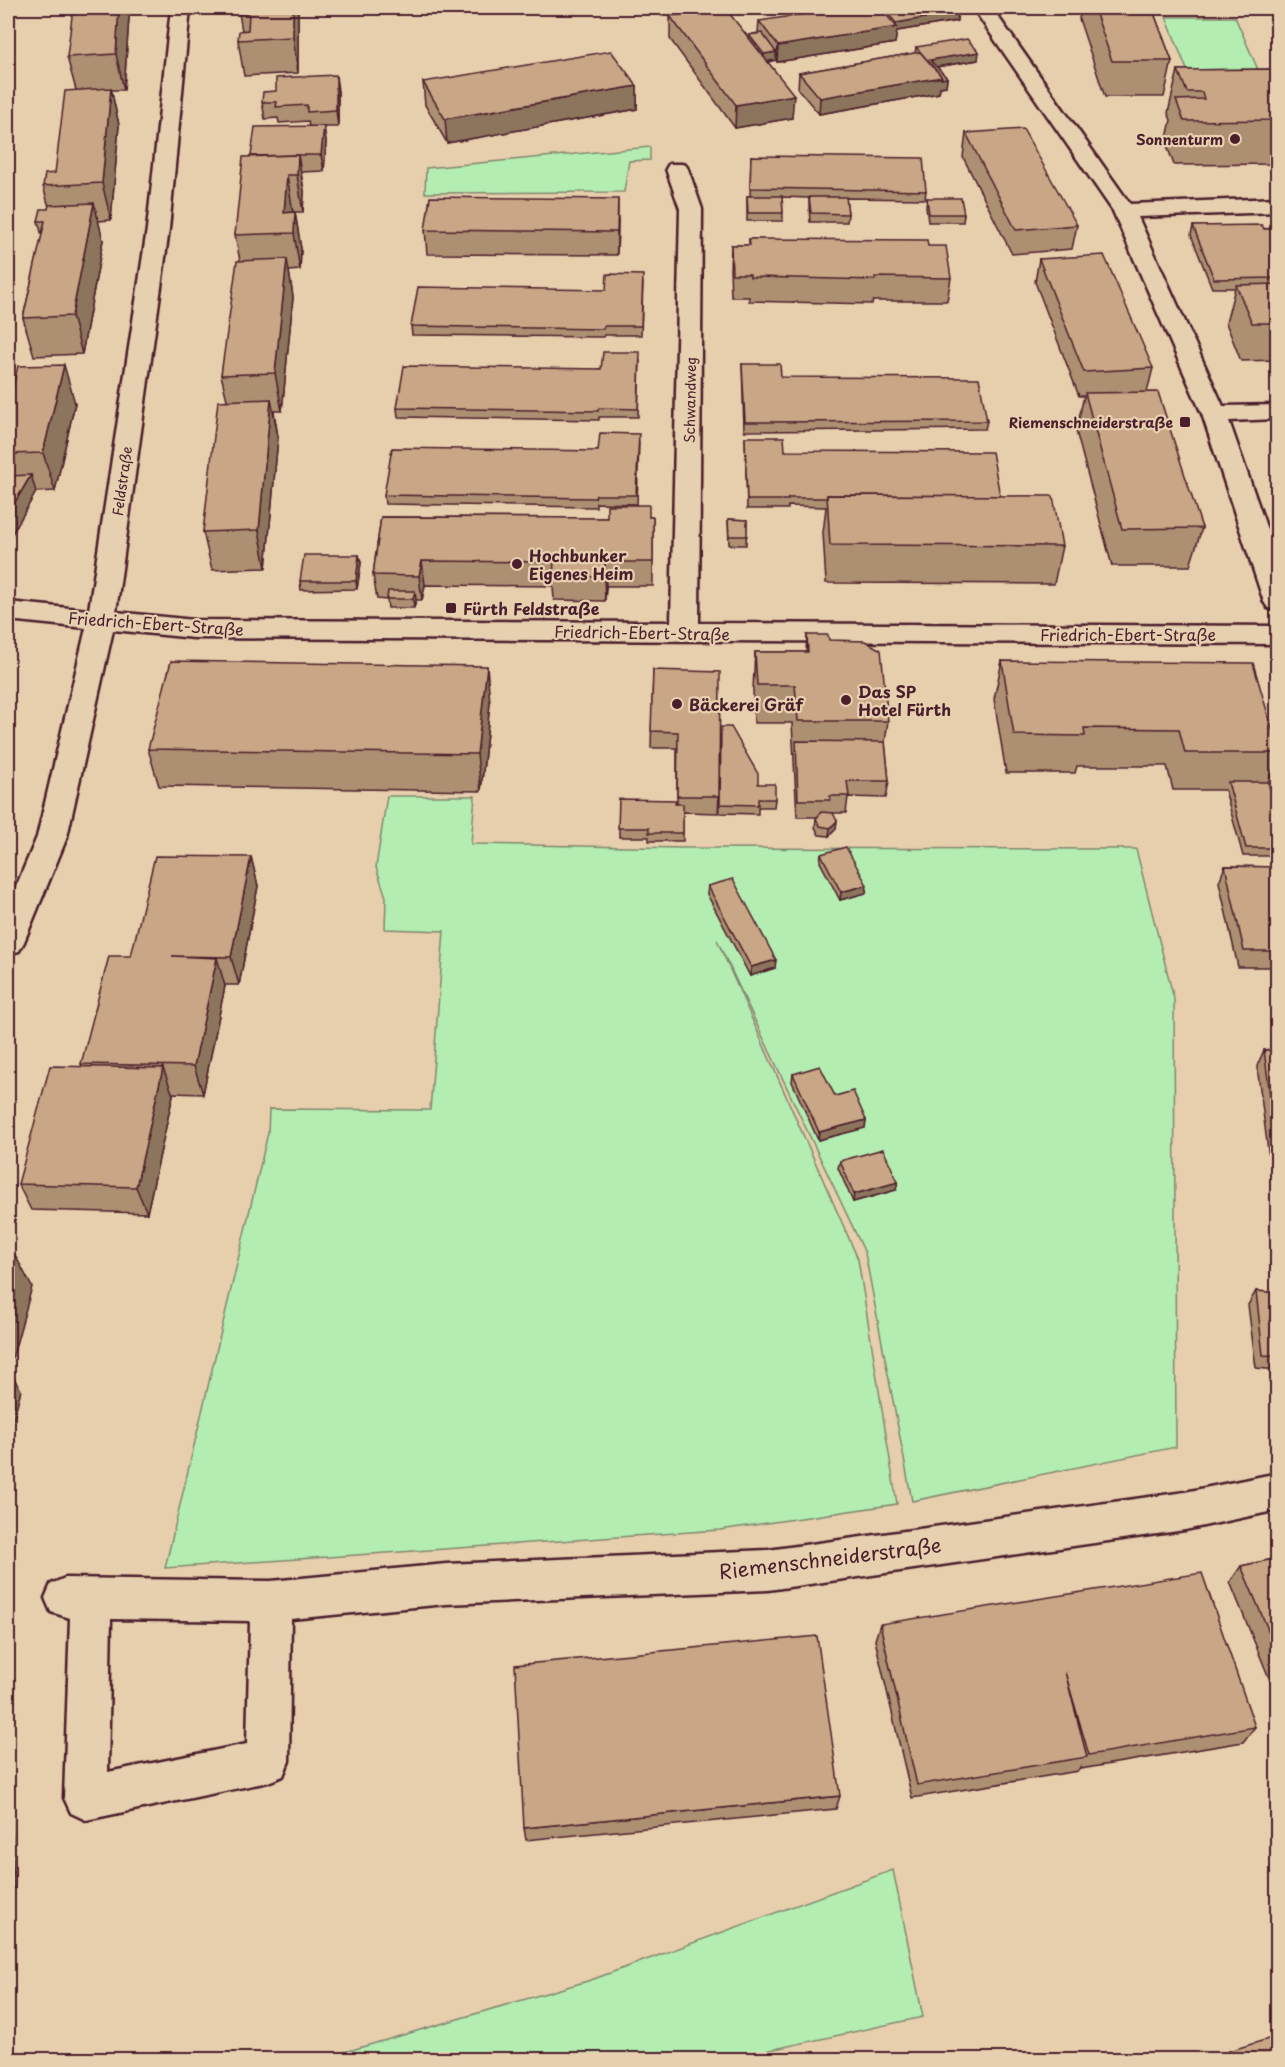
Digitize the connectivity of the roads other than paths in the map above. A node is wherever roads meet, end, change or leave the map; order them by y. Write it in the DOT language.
graph roads {
  1 [pos="180,8"];
  2 [pos="983,8"];
  3 [pos="677,169"];
  4 [pos="1278,205"];
  5 [pos="1124,211"];
  6 [pos="1278,412"];
  7 [pos="1214,414"];
  8 [pos="1278,602"];
  9 [pos="8,611"];
  10 [pos="101,621"];
  11 [pos="685,633"];
  12 [pos="1278,635"];
  13 [pos="8,942"];
  14 [pos="1278,1491"];
  15 [pos="272,1600"];
  1 -- 10 [label="street, Feldstraße"];
  2 -- 5 [label="street"];
  3 -- 11 [label="street, Schwandweg"];
  4 -- 5 [label="street"];
  5 -- 7 [label="street"];
  6 -- 7 [label="street"];
  7 -- 8 [label="street"];
  9 -- 10 [label="street, Friedrich-Ebert-Straße"];
  10 -- 11 [label="street, Friedrich-Ebert-Straße"];
  10 -- 13 [label="street, Feldstraße"];
  11 -- 12 [label="street, Friedrich-Ebert-Straße"];
  14 -- 15 [label="street, Riemenschneiderstraße"];
  15 -- 15 [label="street, Riemenschneiderstraße"];
}
